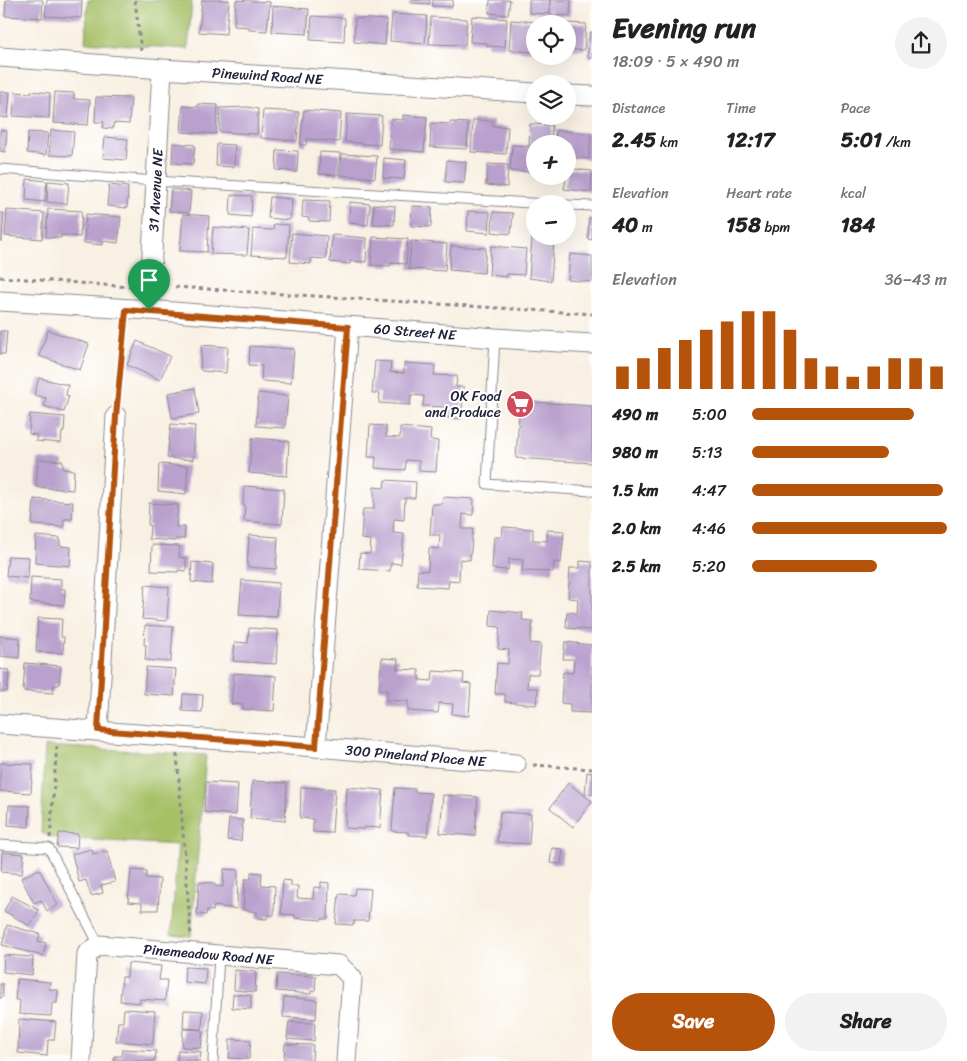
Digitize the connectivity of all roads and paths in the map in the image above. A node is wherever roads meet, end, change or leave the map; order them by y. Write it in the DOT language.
graph roads {
  1 [pos="135,0"];
  2 [pos="0,57"];
  3 [pos="140,68"];
  4 [pos="162,69"];
  5 [pos="526,92"];
  6 [pos="576,95"];
  7 [pos="592,96"];
  8 [pos="0,169"];
  9 [pos="155,181"];
  10 [pos="526,203"];
  11 [pos="576,205"];
  12 [pos="592,206"];
  13 [pos="0,277"];
  14 [pos="130,287"];
  15 [pos="175,287"];
  16 [pos="0,302"];
  17 [pos="126,310"];
  18 [pos="149,310"];
  19 [pos="592,314"];
  20 [pos="348,327"];
  21 [pos="495,338"];
  22 [pos="592,344"];
  23 [pos="116,416"];
  24 [pos="592,491"];
  25 [pos="0,724"];
  26 [pos="58,728"];
  27 [pos="98,730"];
  28 [pos="176,737"];
  29 [pos="316,747"];
  30 [pos="516,764"];
  31 [pos="592,769"];
  32 [pos="0,845"];
  33 [pos="49,848"];
  34 [pos="99,945"];
  35 [pos="192,953"];
  36 [pos="219,955"];
  37 [pos="81,1061"];
  38 [pos="213,1061"];
  39 [pos="346,1061"];
  1 -- 3 [label="path"];
  2 -- 3 [label="street, Pinewind Road NE"];
  3 -- 4 [label="street, Pinewind Road NE"];
  4 -- 5 [label="street, Pinewind Road NE"];
  4 -- 9 [label="street, 31 Avenue NE"];
  6 -- 7 [label="street"];
  8 -- 9 [label="lane"];
  9 -- 10 [label="lane"];
  9 -- 18 [label="street, 31 Avenue NE"];
  11 -- 12 [label="lane"];
  13 -- 14 [label="path"];
  15 -- 19 [label="path"];
  16 -- 17 [label="street, 60 Street NE"];
  17 -- 18 [label="street, 60 Street NE"];
  17 -- 23 [label="path"];
  18 -- 20 [label="street, 60 Street NE"];
  20 -- 21 [label="street, 60 Street NE"];
  20 -- 29 [label="street"];
  21 -- 22 [label="street, 60 Street NE"];
  21 -- 24 [label="lane"];
  23 -- 27 [label="street"];
  25 -- 26 [label="street, 300 Pineland Place NE"];
  26 -- 27 [label="street, 300 Pineland Place NE"];
  26 -- 33 [label="path"];
  27 -- 28 [label="street, 300 Pineland Place NE"];
  28 -- 29 [label="street, 300 Pineland Place NE"];
  28 -- 35 [label="path"];
  29 -- 30 [label="street, 300 Pineland Place NE"];
  30 -- 31 [label="path"];
  32 -- 33 [label="lane"];
  33 -- 34 [label="lane"];
  34 -- 35 [label="street, Pinemeadow Road NE"];
  34 -- 37 [label="street"];
  35 -- 36 [label="street, Pinemeadow Road NE"];
  36 -- 38 [label="lane"];
  36 -- 39 [label="street, Pinemeadow Road NE"];
}
